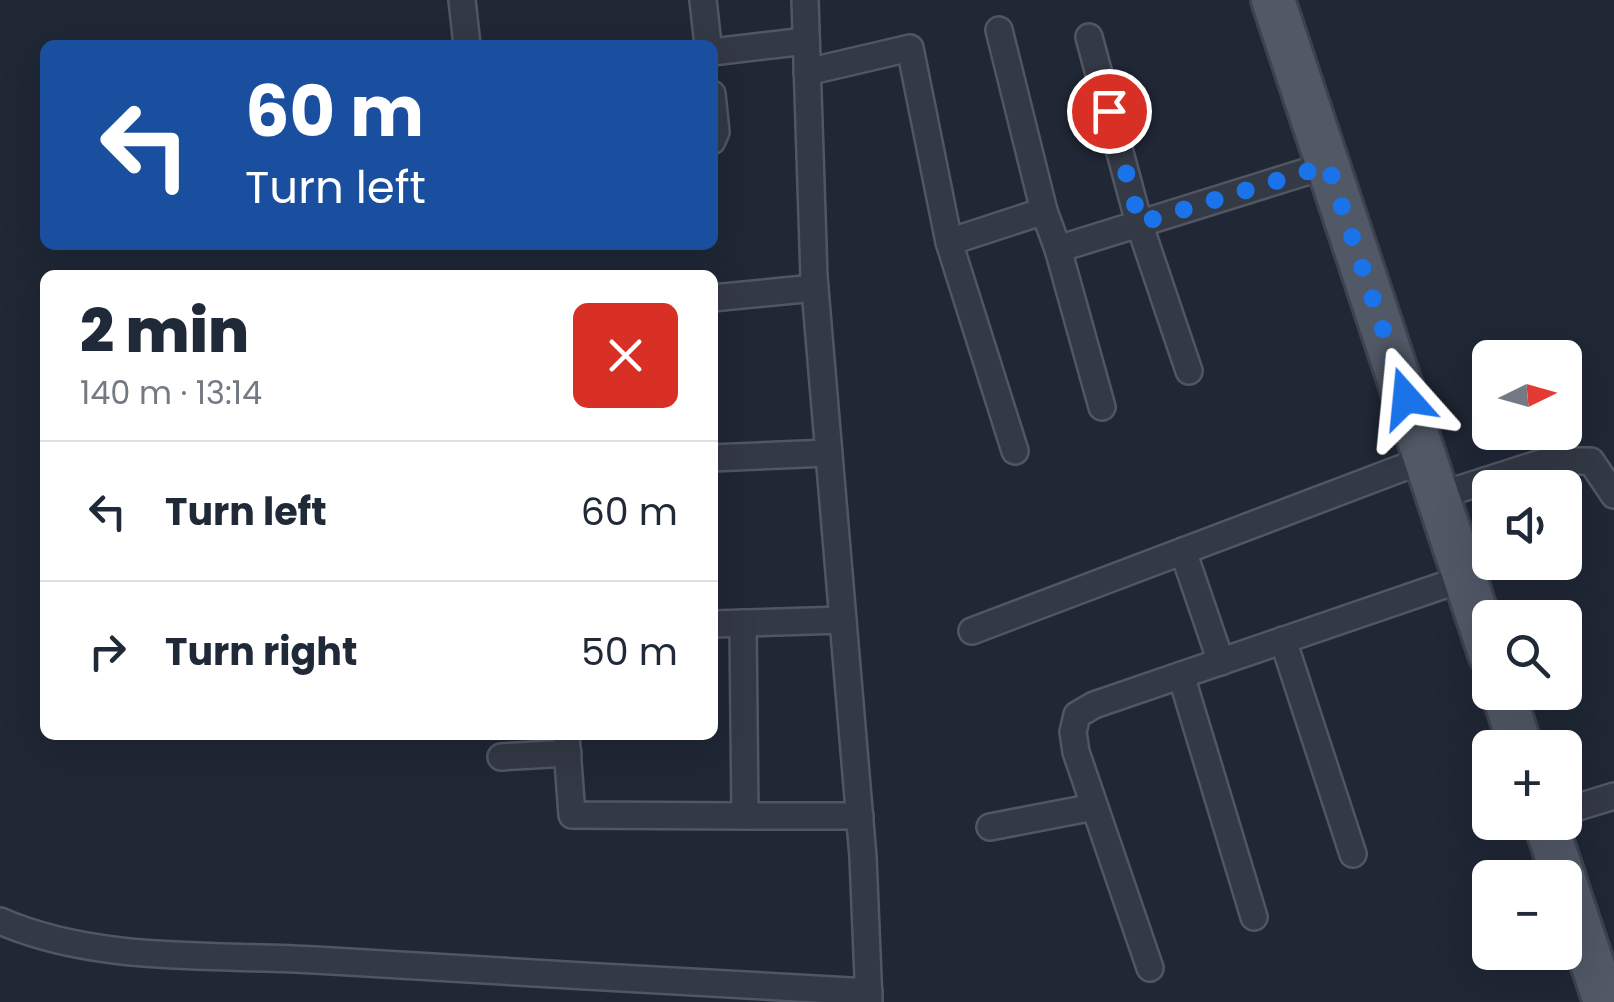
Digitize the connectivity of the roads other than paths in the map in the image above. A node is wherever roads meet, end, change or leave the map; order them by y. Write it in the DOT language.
graph roads {
  1 [pos="462,0"];
  2 [pos="703,0"];
  3 [pos="804,0"];
  4 [pos="1273,0"];
  5 [pos="999,30"];
  6 [pos="1089,37"];
  7 [pos="467,40"];
  8 [pos="707,40"];
  9 [pos="806,41"];
  10 [pos="718,51"];
  11 [pos="807,72"];
  12 [pos="1328,165"];
  13 [pos="1044,211"];
  14 [pos="1140,223"];
  15 [pos="948,242"];
  16 [pos="1058,249"];
  17 [pos="815,288"];
  18 [pos="718,297"];
  19 [pos="1189,371"];
  20 [pos="1102,406"];
  21 [pos="1015,450"];
  22 [pos="828,453"];
  23 [pos="718,458"];
  24 [pos="1432,477"];
  25 [pos="1614,495"];
  26 [pos="1183,551"];
  27 [pos="1465,578"];
  28 [pos="1472,600"];
  29 [pos="842,620"];
  30 [pos="743,623"];
  31 [pos="718,624"];
  32 [pos="972,631"];
  33 [pos="1282,640"];
  34 [pos="1221,662"];
  35 [pos="1182,675"];
  36 [pos="567,744"];
  37 [pos="500,757"];
  38 [pos="1614,796"];
  39 [pos="1582,806"];
  40 [pos="1094,807"];
  41 [pos="744,816"];
  42 [pos="860,816"];
  43 [pos="990,827"];
  44 [pos="1353,854"];
  45 [pos="1254,916"];
  46 [pos="0,920"];
  47 [pos="1582,934"];
  48 [pos="1150,968"];
  49 [pos="869,997"];
  50 [pos="1605,1002"];
  1 -- 7 [label="street"];
  2 -- 8 [label="street"];
  3 -- 9 [label="street"];
  4 -- 12 [label="main road"];
  5 -- 13 [label="street"];
  6 -- 14 [label="street"];
  9 -- 10 [label="street"];
  9 -- 11 [label="street"];
  11 -- 15 [label="street"];
  11 -- 17 [label="street"];
  12 -- 14 [label="street"];
  12 -- 24 [label="main road"];
  13 -- 15 [label="street"];
  13 -- 16 [label="street"];
  14 -- 16 [label="street"];
  14 -- 19 [label="street"];
  15 -- 21 [label="street"];
  16 -- 20 [label="street"];
  17 -- 18 [label="street"];
  17 -- 22 [label="street"];
  22 -- 23 [label="street"];
  22 -- 29 [label="street"];
  24 -- 25 [label="street"];
  24 -- 26 [label="street"];
  24 -- 27 [label="main road"];
  26 -- 32 [label="street"];
  26 -- 34 [label="street"];
  27 -- 28 [label="main road"];
  27 -- 33 [label="street"];
  29 -- 30 [label="street"];
  29 -- 42 [label="street"];
  30 -- 31 [label="street"];
  30 -- 41 [label="street"];
  33 -- 34 [label="street"];
  33 -- 44 [label="street"];
  34 -- 35 [label="street"];
  35 -- 40 [label="street"];
  35 -- 45 [label="street"];
  36 -- 37 [label="street"];
  36 -- 41 [label="street"];
  38 -- 39 [label="street"];
  40 -- 43 [label="street"];
  40 -- 48 [label="street"];
  41 -- 42 [label="street"];
  42 -- 49 [label="street"];
  46 -- 49 [label="street"];
  47 -- 50 [label="main road"];
}
